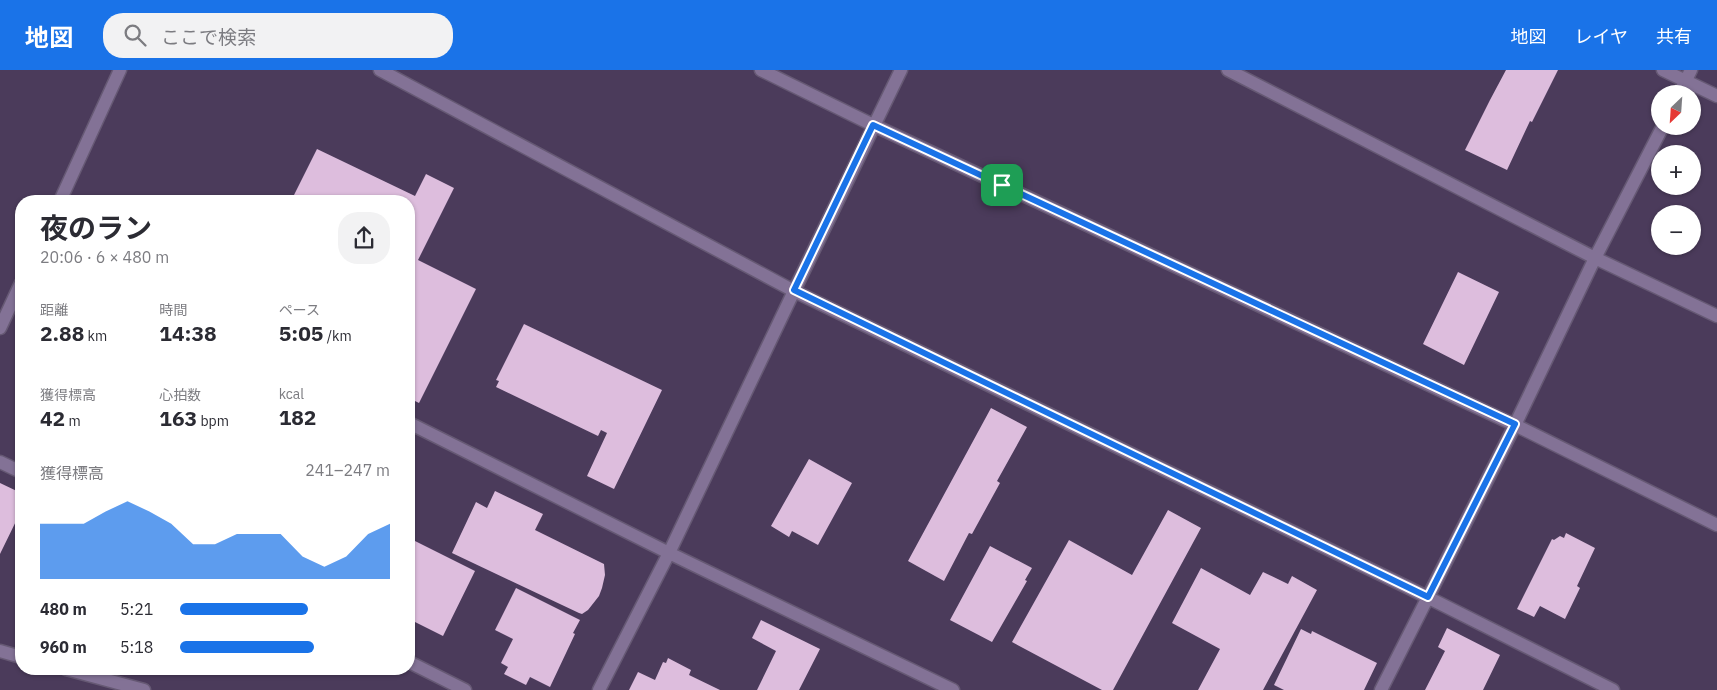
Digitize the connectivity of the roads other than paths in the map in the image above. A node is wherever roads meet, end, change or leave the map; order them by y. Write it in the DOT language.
graph roads {
  1 [pos="120,70"];
  2 [pos="380,70"];
  3 [pos="761,70"];
  4 [pos="901,70"];
  5 [pos="1228,70"];
  6 [pos="1663,70"];
  7 [pos="1688,76"];
  8 [pos="1717,96"];
  9 [pos="873,125"];
  10 [pos="1658,135"];
  11 [pos="63,195"];
  12 [pos="1595,258"];
  13 [pos="794,290"];
  14 [pos="15,296"];
  15 [pos="1717,316"];
  16 [pos="0,328"];
  17 [pos="1515,424"];
  18 [pos="415,426"];
  19 [pos="0,462"];
  20 [pos="15,469"];
  21 [pos="1717,525"];
  22 [pos="669,553"];
  23 [pos="1428,597"];
  24 [pos="0,651"];
  25 [pos="15,655"];
  26 [pos="415,665"];
  27 [pos="88,675"];
  28 [pos="144,690"];
  29 [pos="465,690"];
  30 [pos="599,690"];
  31 [pos="953,690"];
  32 [pos="1381,690"];
  33 [pos="1613,690"];
  1 -- 11 [label="street"];
  2 -- 13 [label="street"];
  3 -- 9 [label="street"];
  4 -- 9 [label="street"];
  5 -- 12 [label="street"];
  6 -- 7 [label="street"];
  7 -- 8 [label="street"];
  9 -- 13 [label="street"];
  9 -- 17 [label="street"];
  10 -- 12 [label="street"];
  12 -- 15 [label="street"];
  12 -- 17 [label="street"];
  13 -- 22 [label="street"];
  13 -- 23 [label="street"];
  14 -- 16 [label="street"];
  17 -- 21 [label="street"];
  17 -- 23 [label="street"];
  18 -- 22 [label="street"];
  19 -- 20 [label="street"];
  22 -- 30 [label="street"];
  22 -- 31 [label="street"];
  23 -- 32 [label="street"];
  23 -- 33 [label="street"];
  24 -- 25 [label="street"];
  26 -- 29 [label="street"];
  27 -- 28 [label="street"];
}
